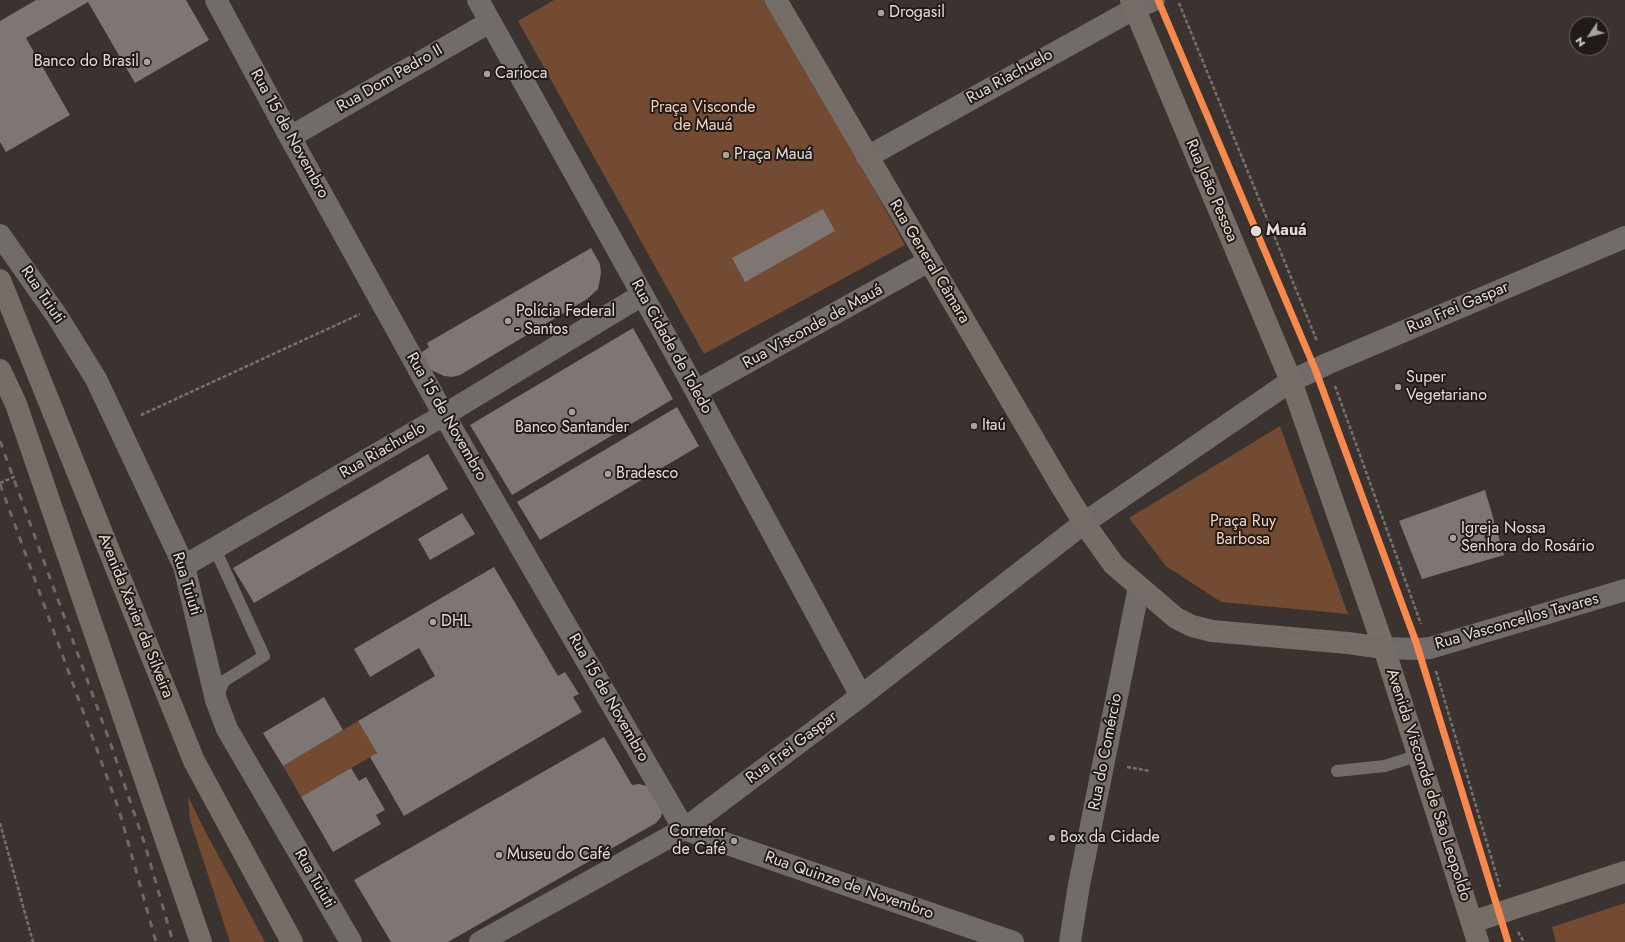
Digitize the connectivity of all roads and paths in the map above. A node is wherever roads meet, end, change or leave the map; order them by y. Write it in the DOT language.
graph roads {
  1 [pos="216,0"];
  2 [pos="478,0"];
  3 [pos="776,0"];
  4 [pos="1154,0"];
  5 [pos="1177,0"];
  6 [pos="1133,4"];
  7 [pos="490,22"];
  8 [pos="290,137"];
  9 [pos="867,157"];
  10 [pos="0,235"];
  11 [pos="1625,238"];
  12 [pos="929,261"];
  13 [pos="0,280"];
  14 [pos="642,295"];
  15 [pos="382,304"];
  16 [pos="1327,364"];
  17 [pos="0,370"];
  18 [pos="1292,382"];
  19 [pos="696,391"];
  20 [pos="171,401"];
  21 [pos="444,415"];
  22 [pos="1084,523"];
  23 [pos="215,549"];
  24 [pos="184,566"];
  25 [pos="1139,587"];
  26 [pos="1625,590"];
  27 [pos="1384,648"];
  28 [pos="1430,648"];
  29 [pos="861,696"];
  30 [pos="216,700"];
  31 [pos="1419,756"];
  32 [pos="1337,771"];
  33 [pos="0,823"];
  34 [pos="684,829"];
  35 [pos="1625,872"];
  36 [pos="1507,910"];
  37 [pos="1475,932"];
  38 [pos="33,942"];
  39 [pos="201,942"];
  40 [pos="292,942"];
  41 [pos="351,942"];
  42 [pos="480,942"];
  43 [pos="1013,942"];
  44 [pos="1070,942"];
  45 [pos="1524,942"];
  1 -- 8 [label="street, Rua 15 de Novembro"];
  2 -- 7 [label="street, Rua Cidade de Toledo"];
  3 -- 9 [label="main road, Rua General Câmara"];
  4 -- 6 [label="street, Rua Riachuelo"];
  5 -- 16 [label="path"];
  6 -- 9 [label="street, Rua Riachuelo"];
  6 -- 18 [label="main road, Rua João Pessoa"];
  7 -- 8 [label="street, Rua Dom Pedro II"];
  7 -- 14 [label="street, Rua Cidade de Toledo"];
  8 -- 15 [label="street, Rua 15 de Novembro"];
  9 -- 12 [label="main road, Rua General Câmara"];
  10 -- 24 [label="street, Rua Tuiuti"];
  11 -- 16 [label="street, Rua Frei Gaspar"];
  12 -- 19 [label="street, Rua Visconde de Mauá"];
  12 -- 22 [label="main road, Rua General Câmara"];
  13 -- 40 [label="main road, Avenida Xavier da Silveira"];
  14 -- 19 [label="street, Rua Cidade de Toledo"];
  14 -- 21 [label="street, Rua Riachuelo"];
  15 -- 20 [label="path"];
  15 -- 21 [label="street, Rua 15 de Novembro"];
  16 -- 18 [label="street, Rua Frei Gaspar"];
  16 -- 28 [label="path"];
  17 -- 39 [label="main road"];
  18 -- 22 [label="street"];
  18 -- 27 [label="main road"];
  19 -- 29 [label="street, Rua Cidade de Toledo"];
  21 -- 23 [label="street, Rua Riachuelo"];
  21 -- 34 [label="street, Rua 15 de Novembro"];
  22 -- 25 [label="main road"];
  22 -- 29 [label="street, Rua Frei Gaspar"];
  23 -- 24 [label="street, Rua Riachuelo"];
  23 -- 30 [label="lane"];
  24 -- 30 [label="street, Rua Tuiuti"];
  25 -- 27 [label="main road"];
  25 -- 44 [label="street, Rua do Comércio"];
  26 -- 28 [label="street, Rua Vasconcellos Tavares"];
  27 -- 28 [label="street, Rua Vasconcellos Tavares"];
  27 -- 31 [label="main road, Avenida Visconde de São Leopoldo"];
  28 -- 36 [label="path"];
  29 -- 34 [label="street, Rua Frei Gaspar"];
  30 -- 41 [label="street, Rua Tuiuti"];
  31 -- 32 [label="lane"];
  31 -- 37 [label="main road, Avenida Visconde de São Leopoldo"];
  33 -- 38 [label="path"];
  34 -- 42 [label="street, Rua Frei Gaspar"];
  34 -- 43 [label="street, Rua Quinze de Novembro"];
  35 -- 36 [label="main road"];
  36 -- 37 [label="main road"];
  36 -- 45 [label="path"];
}
